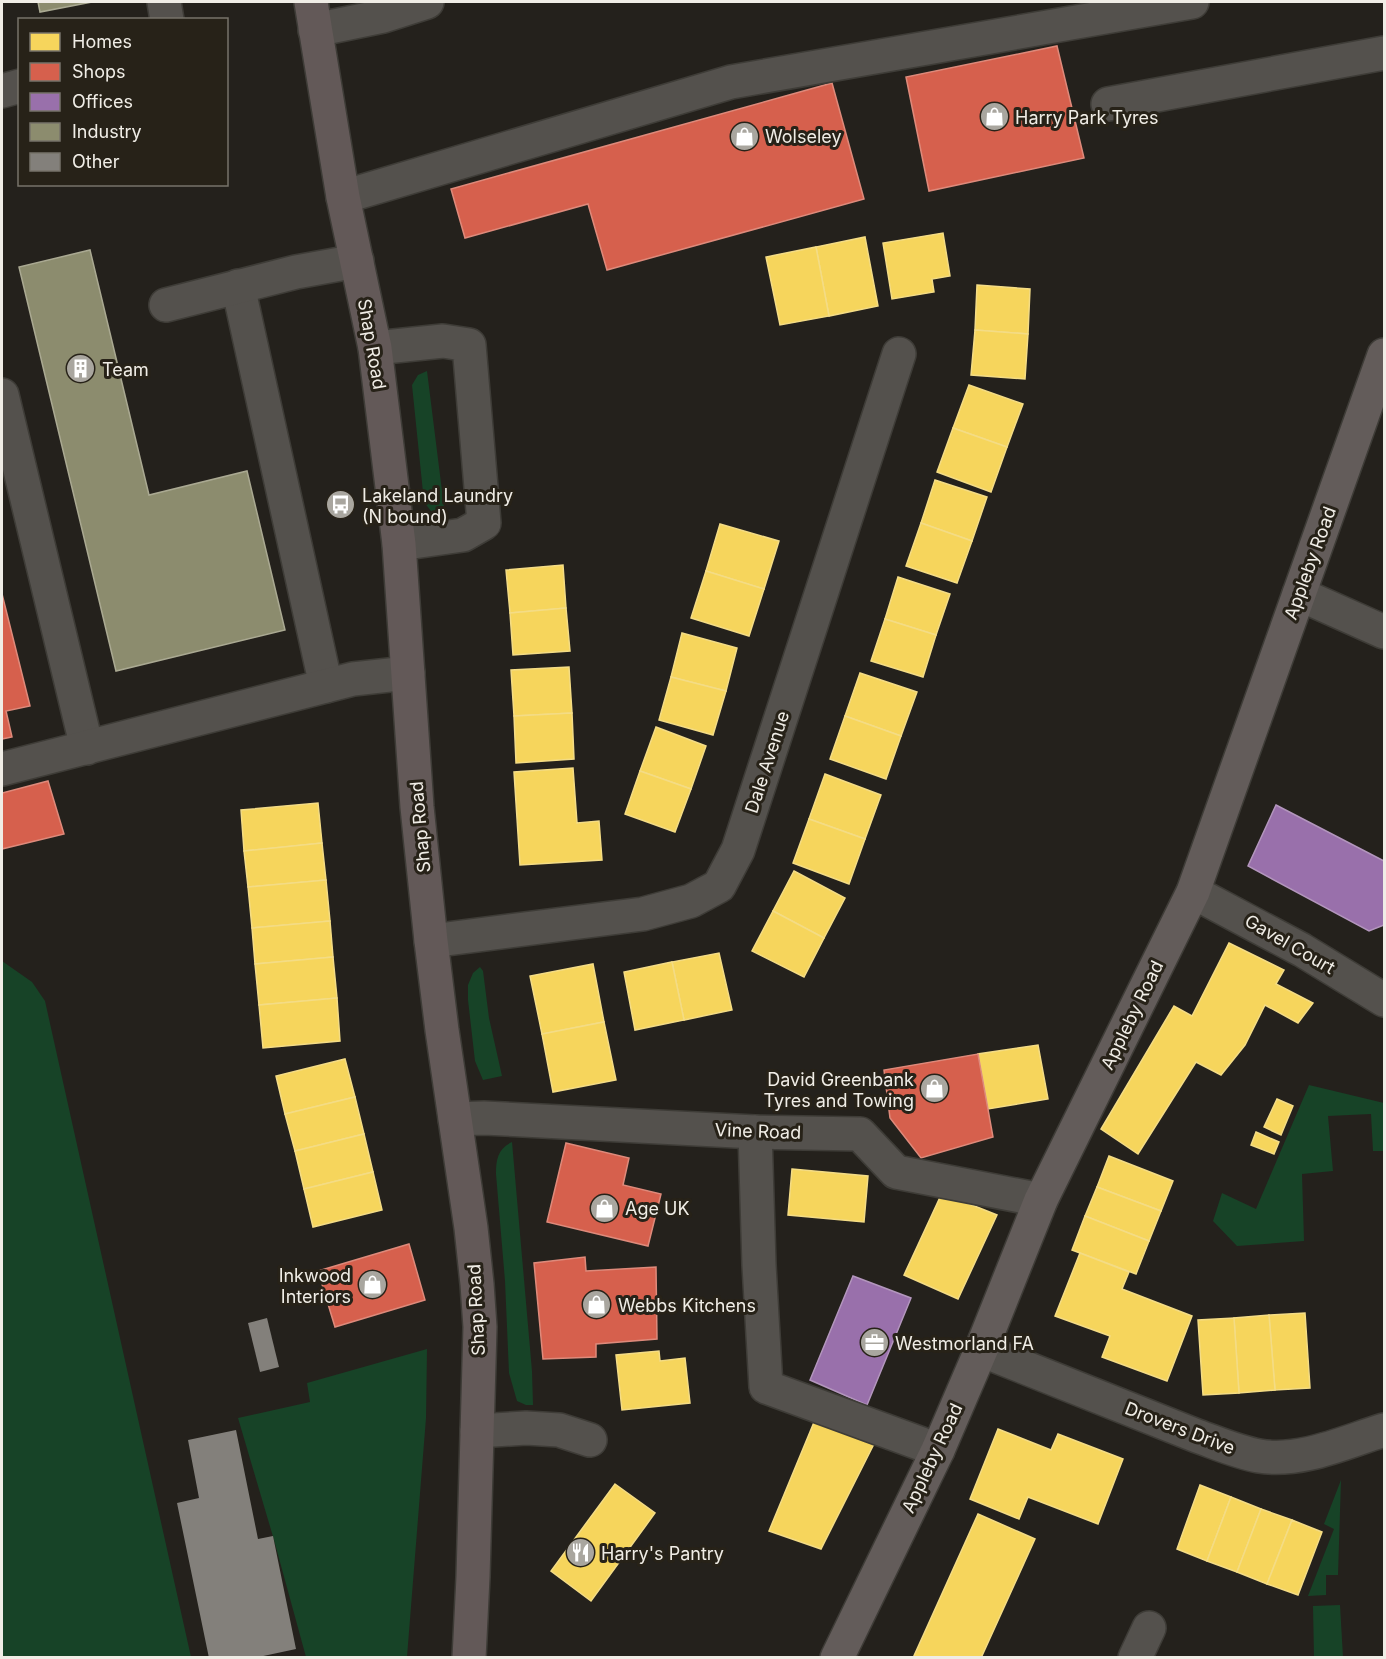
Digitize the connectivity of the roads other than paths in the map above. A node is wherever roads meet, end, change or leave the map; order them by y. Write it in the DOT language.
graph roads {
  1 [pos="164,2"];
  2 [pos="427,2"];
  3 [pos="1192,2"];
  4 [pos="382,9"];
  5 [pos="313,16"];
  6 [pos="167,18"];
  7 [pos="1384,53"];
  8 [pos="1108,104"];
  9 [pos="343,197"];
  10 [pos="357,261"];
  11 [pos="238,286"];
  12 [pos="166,305"];
  13 [pos="375,348"];
  14 [pos="899,354"];
  15 [pos="1384,355"];
  16 [pos="2,395"];
  17 [pos="399,544"];
  18 [pos="1299,594"];
  19 [pos="1384,632"];
  20 [pos="408,673"];
  21 [pos="326,686"];
  22 [pos="87,748"];
  23 [pos="2,769"];
  24 [pos="1193,892"];
  25 [pos="431,941"];
  26 [pos="1384,1000"];
  27 [pos="456,1119"];
  28 [pos="755,1132"];
  29 [pos="1041,1200"];
  30 [pos="981,1350"];
  31 [pos="1384,1430"];
  32 [pos="477,1431"];
  33 [pos="590,1440"];
  34 [pos="938,1450"];
  35 [pos="1149,1628"];
  36 [pos="469,1658"];
  37 [pos="837,1658"];
  38 [pos="1135,1658"];
  1 -- 6 [label="street"];
  2 -- 4 [label="street"];
  3 -- 9 [label="street"];
  4 -- 5 [label="street"];
  5 -- 9 [label="highway, Shap Road"];
  7 -- 8 [label="street"];
  9 -- 10 [label="highway, Shap Road"];
  10 -- 11 [label="street"];
  10 -- 13 [label="highway, Shap Road"];
  11 -- 12 [label="street"];
  11 -- 21 [label="street"];
  13 -- 17 [label="highway, Shap Road"];
  13 -- 17 [label="street"];
  14 -- 25 [label="street, Dale Avenue"];
  15 -- 18 [label="main road, Appleby Road"];
  16 -- 22 [label="street"];
  17 -- 20 [label="highway, Shap Road"];
  18 -- 19 [label="street"];
  18 -- 24 [label="main road, Appleby Road"];
  20 -- 21 [label="street"];
  20 -- 25 [label="highway, Shap Road"];
  21 -- 22 [label="street"];
  22 -- 23 [label="street"];
  24 -- 26 [label="street, Gavel Court"];
  24 -- 29 [label="main road, Appleby Road"];
  25 -- 27 [label="highway, Shap Road"];
  27 -- 28 [label="street, Vine Road"];
  27 -- 32 [label="highway, Shap Road"];
  28 -- 29 [label="street, Vine Road"];
  28 -- 34 [label="street"];
  29 -- 30 [label="main road, Appleby Road"];
  30 -- 31 [label="street, Drovers Drive"];
  30 -- 34 [label="main road, Appleby Road"];
  32 -- 33 [label="street"];
  32 -- 36 [label="highway, Shap Road"];
  34 -- 37 [label="main road, Appleby Road"];
  35 -- 38 [label="street"];
}
